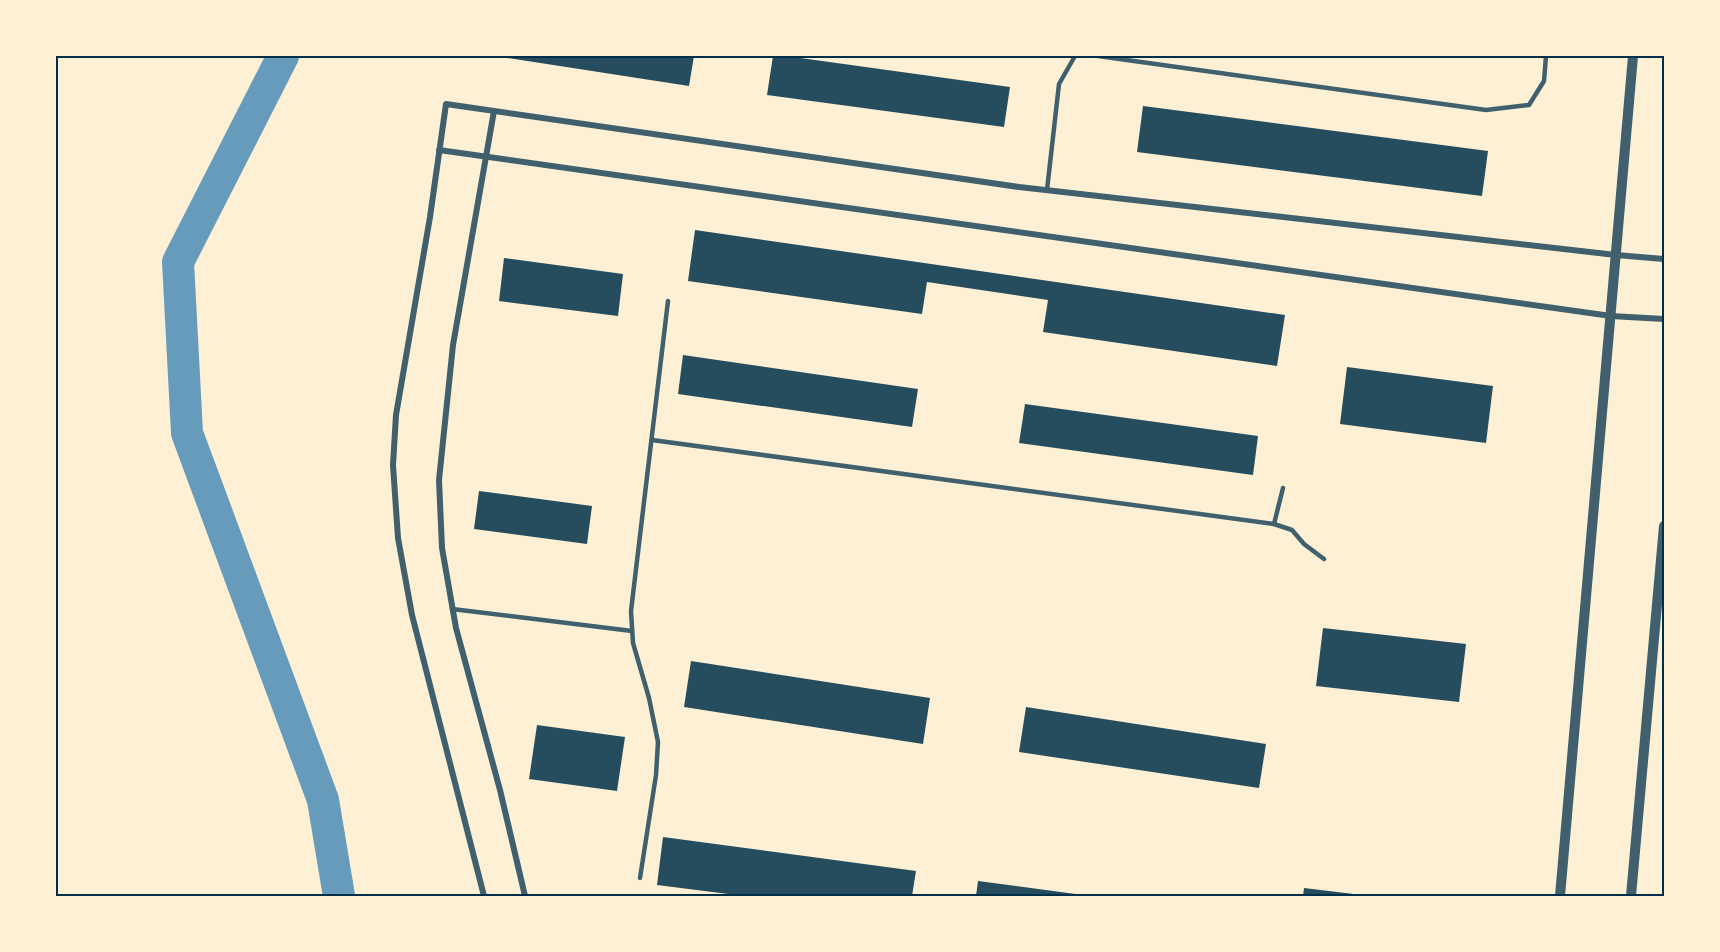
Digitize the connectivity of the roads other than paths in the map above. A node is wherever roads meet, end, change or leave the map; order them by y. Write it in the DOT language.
graph roads {
  1 [pos="1075,56"];
  2 [pos="1098,56"];
  3 [pos="1546,56"];
  4 [pos="1633,56"];
  5 [pos="494,111"];
  6 [pos="440,150"];
  7 [pos="487,156"];
  8 [pos="1047,190"];
  9 [pos="1616,255"];
  10 [pos="1665,259"];
  11 [pos="668,301"];
  12 [pos="1611,316"];
  13 [pos="1665,319"];
  14 [pos="652,440"];
  15 [pos="1283,488"];
  16 [pos="1274,524"];
  17 [pos="1665,526"];
  18 [pos="1324,559"];
  19 [pos="452,609"];
  20 [pos="632,631"];
  21 [pos="640,878"];
  22 [pos="484,897"];
  23 [pos="525,897"];
  24 [pos="1560,897"];
  25 [pos="1631,897"];
  1 -- 8 [label="lane"];
  2 -- 3 [label="lane"];
  4 -- 9 [label="street"];
  5 -- 6 [label="street"];
  5 -- 7 [label="street"];
  5 -- 8 [label="street"];
  6 -- 7 [label="street"];
  6 -- 22 [label="street"];
  7 -- 12 [label="street"];
  7 -- 19 [label="street"];
  8 -- 9 [label="street"];
  9 -- 10 [label="street"];
  9 -- 12 [label="street"];
  11 -- 14 [label="lane"];
  12 -- 13 [label="street"];
  12 -- 24 [label="street"];
  14 -- 16 [label="lane"];
  14 -- 20 [label="lane"];
  15 -- 16 [label="lane"];
  16 -- 18 [label="lane"];
  17 -- 25 [label="street"];
  19 -- 20 [label="lane"];
  19 -- 23 [label="street"];
  20 -- 21 [label="lane"];
}
